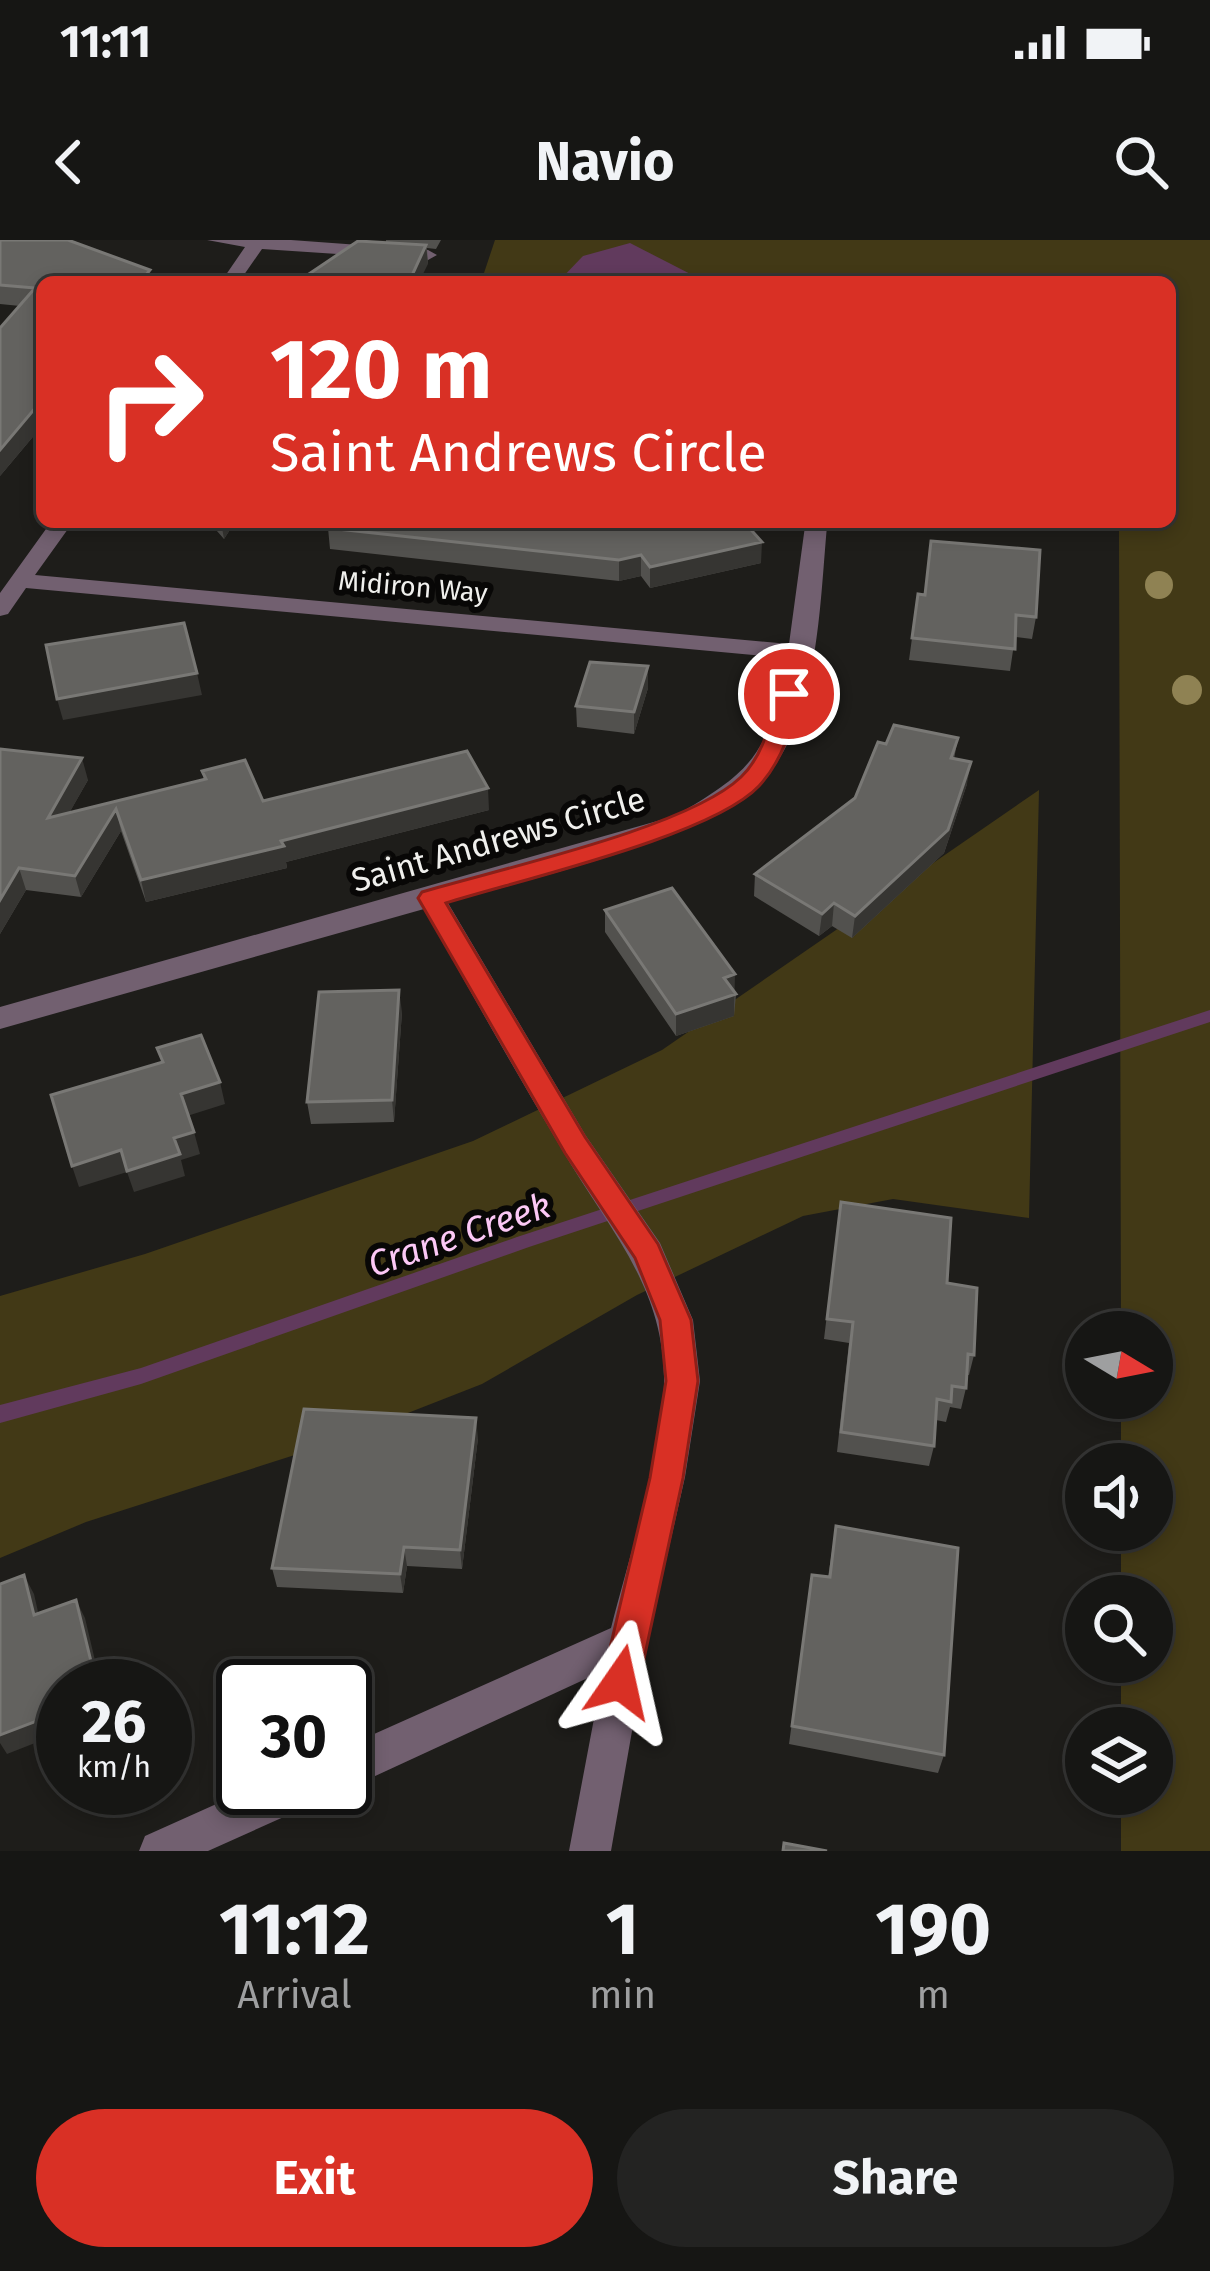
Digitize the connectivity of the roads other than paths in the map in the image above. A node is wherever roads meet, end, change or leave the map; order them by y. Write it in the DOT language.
graph roads {
  1 [pos="216,240"];
  2 [pos="257,243"];
  3 [pos="428,255"];
  4 [pos="234,276"];
  5 [pos="58,528"];
  6 [pos="815,528"];
  7 [pos="21,581"];
  8 [pos="0,609"];
  9 [pos="799,652"];
  10 [pos="431,898"];
  11 [pos="0,1018"];
  12 [pos="628,1640"];
  13 [pos="372,1756"];
  14 [pos="240,1815"];
  15 [pos="160,1851"];
  16 [pos="590,1851"];
  1 -- 2 [label="street"];
  2 -- 3 [label="street"];
  2 -- 4 [label="street"];
  5 -- 7 [label="street"];
  6 -- 9 [label="street, Saint Andrews Circle"];
  7 -- 8 [label="street"];
  7 -- 9 [label="street, Midiron Way"];
  9 -- 10 [label="street, Saint Andrews Circle"];
  10 -- 11 [label="street, Saint Andrews Circle"];
  10 -- 12 [label="street"];
  12 -- 13 [label="street"];
  12 -- 16 [label="street"];
  14 -- 15 [label="street"];
}
